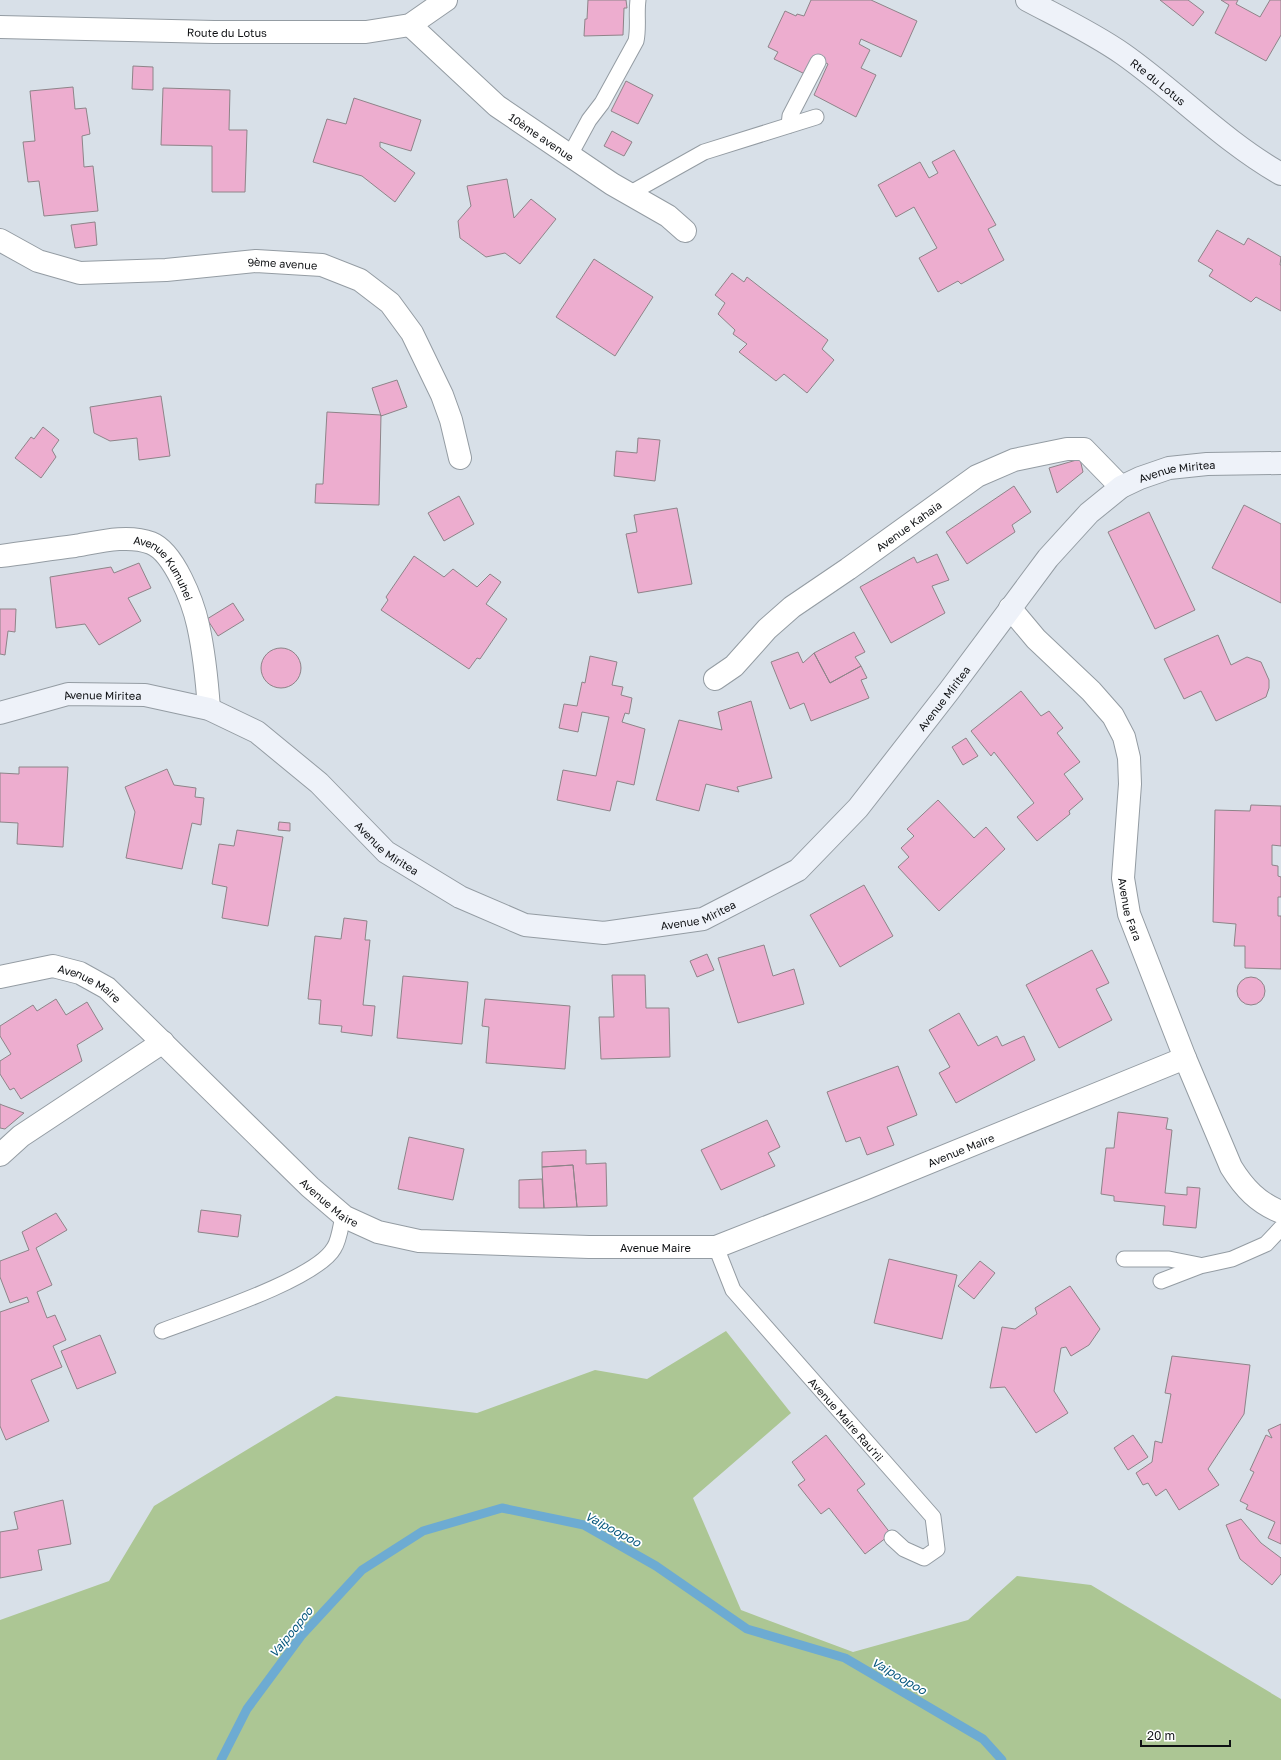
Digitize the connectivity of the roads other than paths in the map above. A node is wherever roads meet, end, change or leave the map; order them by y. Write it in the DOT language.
graph roads {
  1 [pos="446,0"];
  2 [pos="638,0"];
  3 [pos="1027,0"];
  4 [pos="410,25"];
  5 [pos="0,27"];
  6 [pos="818,62"];
  7 [pos="816,117"];
  8 [pos="789,126"];
  9 [pos="570,156"];
  10 [pos="1281,174"];
  11 [pos="629,194"];
  12 [pos="685,231"];
  13 [pos="0,240"];
  14 [pos="460,458"];
  15 [pos="1281,463"];
  16 [pos="1121,487"];
  17 [pos="0,556"];
  18 [pos="1010,608"];
  19 [pos="715,679"];
  20 [pos="209,709"];
  21 [pos="0,713"];
  22 [pos="0,978"];
  23 [pos="163,1042"];
  24 [pos="1185,1058"];
  25 [pos="0,1155"];
  26 [pos="1281,1212"];
  27 [pos="343,1216"];
  28 [pos="1281,1228"];
  29 [pos="716,1247"];
  30 [pos="1124,1259"];
  31 [pos="1200,1266"];
  32 [pos="1161,1281"];
  33 [pos="162,1331"];
  34 [pos="892,1538"];
  1 -- 4 [label="street, Route du Lotus"];
  2 -- 9 [label="lane"];
  3 -- 10 [label="main road, Rte du Lotus"];
  4 -- 5 [label="street, Route du Lotus"];
  4 -- 9 [label="street, 10ème avenue"];
  6 -- 8 [label="lane"];
  7 -- 8 [label="lane"];
  8 -- 11 [label="lane"];
  9 -- 11 [label="street, 10ème avenue"];
  11 -- 12 [label="street, 10ème avenue"];
  13 -- 14 [label="street, 9ème avenue"];
  15 -- 16 [label="main road, Avenue Miritea"];
  16 -- 18 [label="main road, Avenue Miritea"];
  16 -- 19 [label="street, Avenue Kahaia"];
  17 -- 20 [label="street, Avenue Kumuhei"];
  18 -- 20 [label="main road, Avenue Miritea"];
  18 -- 24 [label="street, Avenue Fara"];
  20 -- 21 [label="main road, Avenue Miritea"];
  22 -- 23 [label="street, Avenue Maire"];
  23 -- 25 [label="street"];
  23 -- 27 [label="street, Avenue Maire"];
  24 -- 26 [label="street, Avenue Fara"];
  24 -- 29 [label="street, Avenue Maire"];
  27 -- 29 [label="street, Avenue Maire"];
  27 -- 33 [label="lane"];
  28 -- 31 [label="lane"];
  29 -- 34 [label="lane, Avenue Maire Rau'rii"];
  30 -- 31 [label="lane"];
  31 -- 32 [label="lane"];
}
